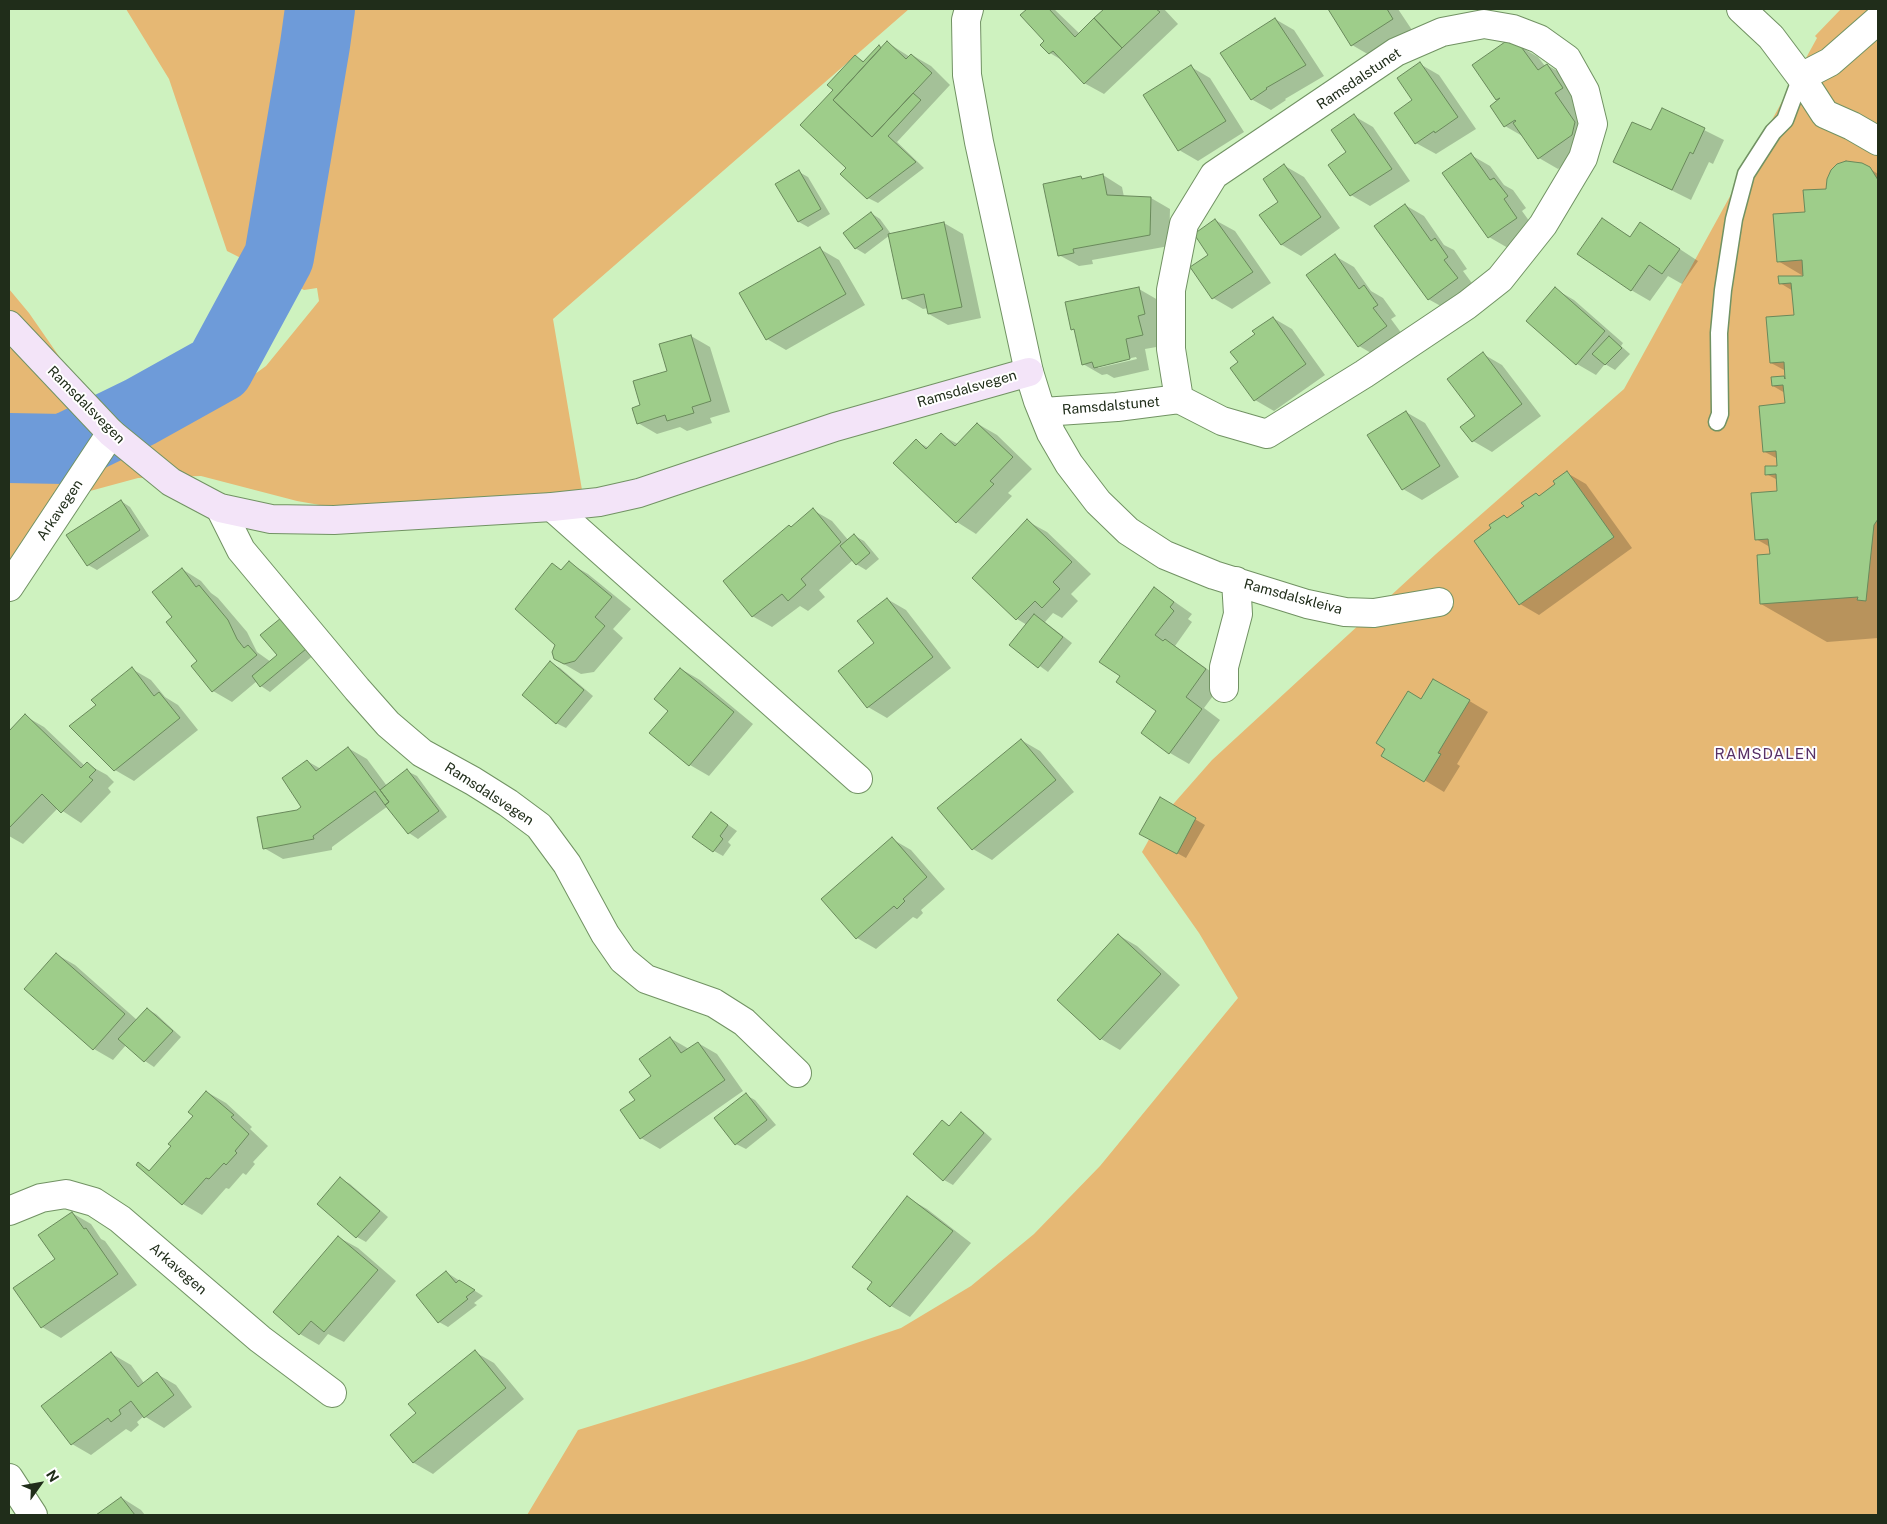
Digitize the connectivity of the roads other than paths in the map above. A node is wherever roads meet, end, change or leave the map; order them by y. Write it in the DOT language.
graph roads {
  1 [pos="969,9"];
  2 [pos="1741,9"];
  3 [pos="1878,20"];
  4 [pos="1801,77"];
  5 [pos="1878,141"];
  6 [pos="9,325"];
  7 [pos="1029,372"];
  8 [pos="1179,399"];
  9 [pos="1043,412"];
  10 [pos="1717,422"];
  11 [pos="111,434"];
  12 [pos="552,507"];
  13 [pos="220,508"];
  14 [pos="1236,582"];
  15 [pos="9,587"];
  16 [pos="1439,602"];
  17 [pos="1224,688"];
  18 [pos="858,779"];
  19 [pos="797,1073"];
  20 [pos="9,1211"];
  21 [pos="332,1394"];
  22 [pos="9,1478"];
  23 [pos="33,1515"];
  1 -- 7 [label="street, Ramsdalsvegen"];
  2 -- 4 [label="street"];
  3 -- 4 [label="street"];
  4 -- 5 [label="street"];
  4 -- 10 [label="lane"];
  6 -- 11 [label="street, Ramsdalsvegen"];
  7 -- 9 [label="street, Ramsdalskleiva"];
  7 -- 12 [label="street, Ramsdalsvegen"];
  8 -- 8 [label="street, Ramsdalstunet"];
  8 -- 9 [label="street, Ramsdalstunet"];
  9 -- 14 [label="street, Ramsdalskleiva"];
  11 -- 13 [label="street, Ramsdalsvegen"];
  11 -- 15 [label="street, Arkavegen"];
  12 -- 13 [label="street, Ramsdalsvegen"];
  12 -- 18 [label="street"];
  13 -- 19 [label="street, Ramsdalsvegen"];
  14 -- 16 [label="street, Ramsdalskleiva"];
  14 -- 17 [label="street, Ramsdalskleiva"];
  20 -- 21 [label="street, Arkavegen"];
  22 -- 23 [label="street"];
}
